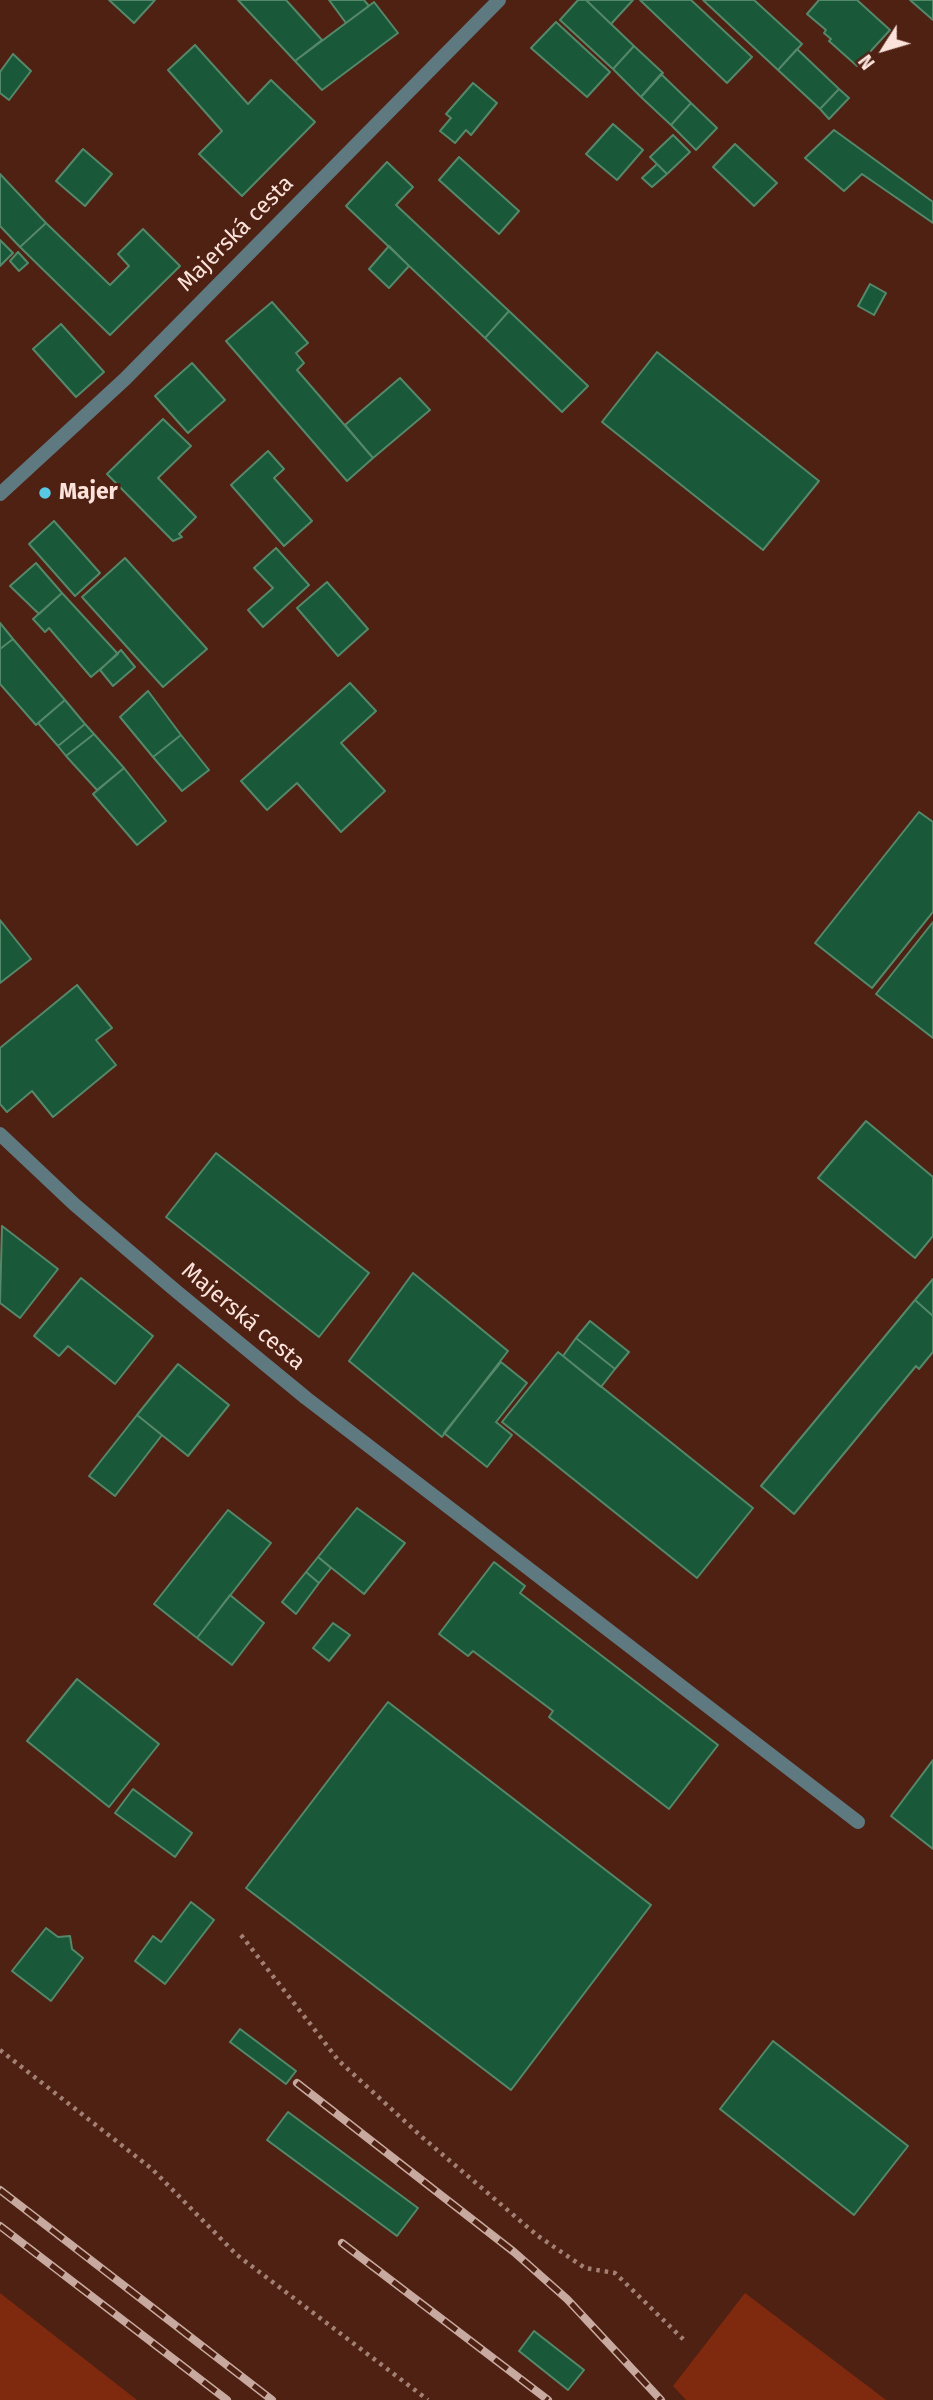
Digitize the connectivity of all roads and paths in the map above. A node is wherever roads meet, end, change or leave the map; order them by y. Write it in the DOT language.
graph roads {
  1 [pos="499,0"];
  2 [pos="0,494"];
  3 [pos="0,1133"];
  4 [pos="858,1822"];
  5 [pos="241,1935"];
  6 [pos="0,2050"];
  7 [pos="684,2340"];
  8 [pos="428,2400"];
  1 -- 2 [label="street, Majerská cesta"];
  3 -- 4 [label="street, Majerská cesta"];
  5 -- 7 [label="path"];
  6 -- 8 [label="path"];
}
